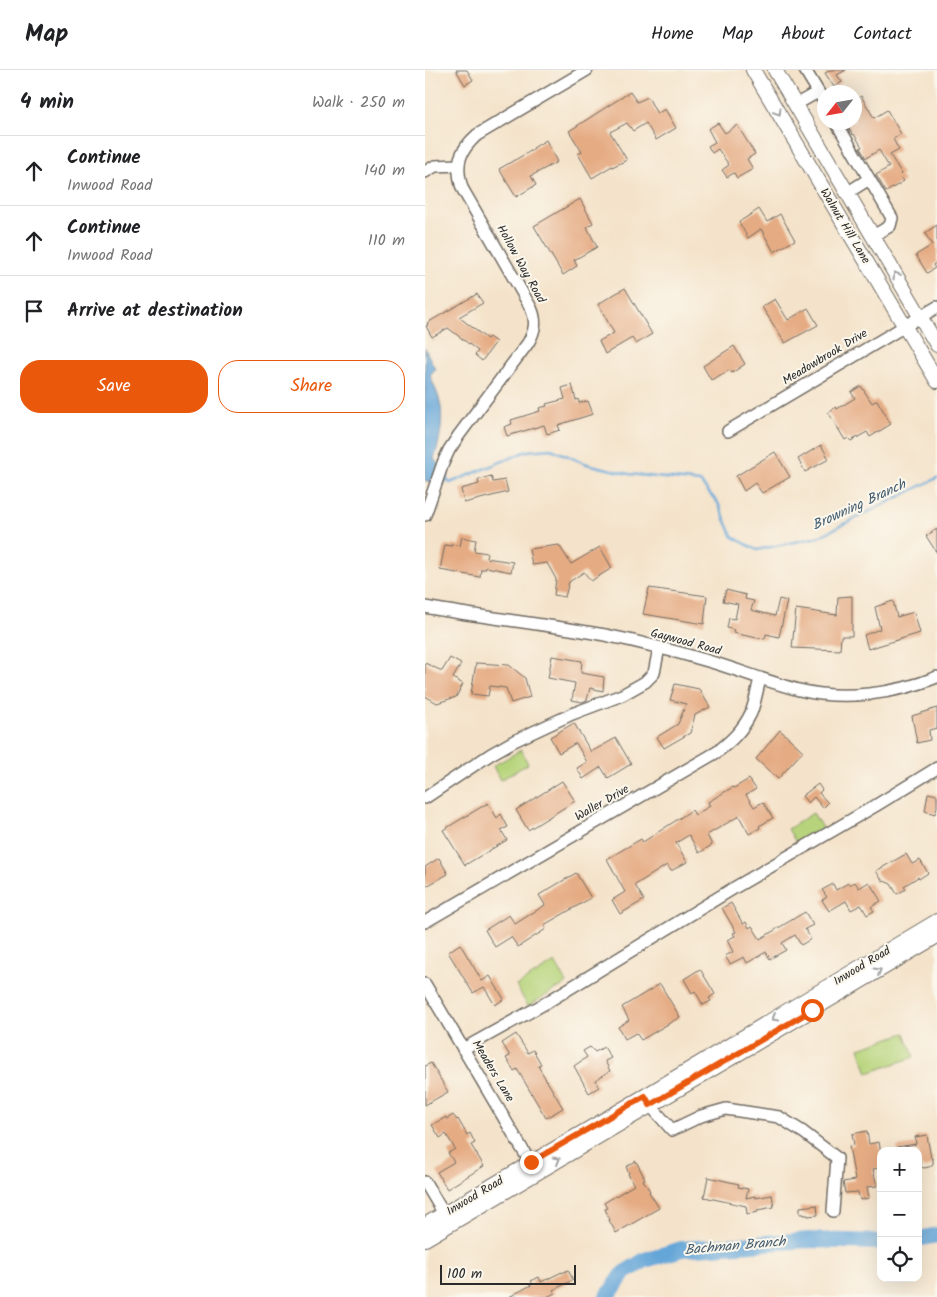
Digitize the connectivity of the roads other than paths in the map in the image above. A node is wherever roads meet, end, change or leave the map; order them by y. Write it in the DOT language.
graph roads {
  1 [pos="587,70"];
  2 [pos="753,70"];
  3 [pos="775,70"];
  4 [pos="805,70"];
  5 [pos="817,90"];
  6 [pos="817,93"];
  7 [pos="795,105"];
  8 [pos="841,130"];
  9 [pos="458,165"];
  10 [pos="425,172"];
  11 [pos="869,178"];
  12 [pos="847,193"];
  13 [pos="873,236"];
  14 [pos="937,307"];
  15 [pos="920,316"];
  16 [pos="904,326"];
  17 [pos="937,345"];
  18 [pos="937,381"];
  19 [pos="728,431"];
  20 [pos="425,515"];
  21 [pos="425,606"];
  22 [pos="659,648"];
  23 [pos="937,677"];
  24 [pos="760,679"];
  25 [pos="937,768"];
  26 [pos="425,798"];
  27 [pos="937,921"];
  28 [pos="425,922"];
  29 [pos="937,936"];
  30 [pos="425,984"];
  31 [pos="809,1005"];
  32 [pos="463,1049"];
  33 [pos="648,1101"];
  34 [pos="534,1167"];
  35 [pos="425,1182"];
  36 [pos="833,1211"];
  37 [pos="444,1214"];
  38 [pos="425,1225"];
  39 [pos="425,1239"];
  1 -- 9 [label="street"];
  2 -- 16 [label="main road, Walnut Hill Lane, one-way"];
  3 -- 7 [label="main road, Walnut Hill Lane"];
  4 -- 5 [label="street"];
  6 -- 7 [label="street"];
  7 -- 12 [label="main road, Walnut Hill Lane"];
  8 -- 11 [label="street"];
  9 -- 10 [label="street"];
  9 -- 20 [label="street, Hollow Way Road"];
  11 -- 12 [label="street"];
  11 -- 13 [label="street"];
  12 -- 13 [label="main road, Walnut Hill Lane"];
  15 -- 13 [label="main road, Walnut Hill Lane, one-way"];
  14 -- 15 [label="street, Meadowbrook Drive"];
  15 -- 16 [label="street, Meadowbrook Drive"];
  15 -- 17 [label="main road, Walnut Hill Lane"];
  16 -- 18 [label="main road, Walnut Hill Lane"];
  16 -- 19 [label="street, Meadowbrook Drive"];
  21 -- 22 [label="street, Gaywood Road"];
  22 -- 24 [label="street, Gaywood Road"];
  22 -- 26 [label="street"];
  23 -- 24 [label="street, Gaywood Road"];
  24 -- 28 [label="street, Waller Drive"];
  25 -- 32 [label="street"];
  27 -- 31 [label="main road, Inwood Road"];
  31 -- 29 [label="main road, Inwood Road, one-way"];
  30 -- 32 [label="street, Meaders Lane"];
  31 -- 33 [label="main road, Inwood Road"];
  32 -- 34 [label="street, Meaders Lane"];
  33 -- 34 [label="main road, Inwood Road"];
  33 -- 36 [label="street"];
  34 -- 37 [label="main road, Inwood Road"];
  34 -- 39 [label="main road, Inwood Road"];
  35 -- 37 [label="street"];
  37 -- 38 [label="main road, Inwood Road"];
}
